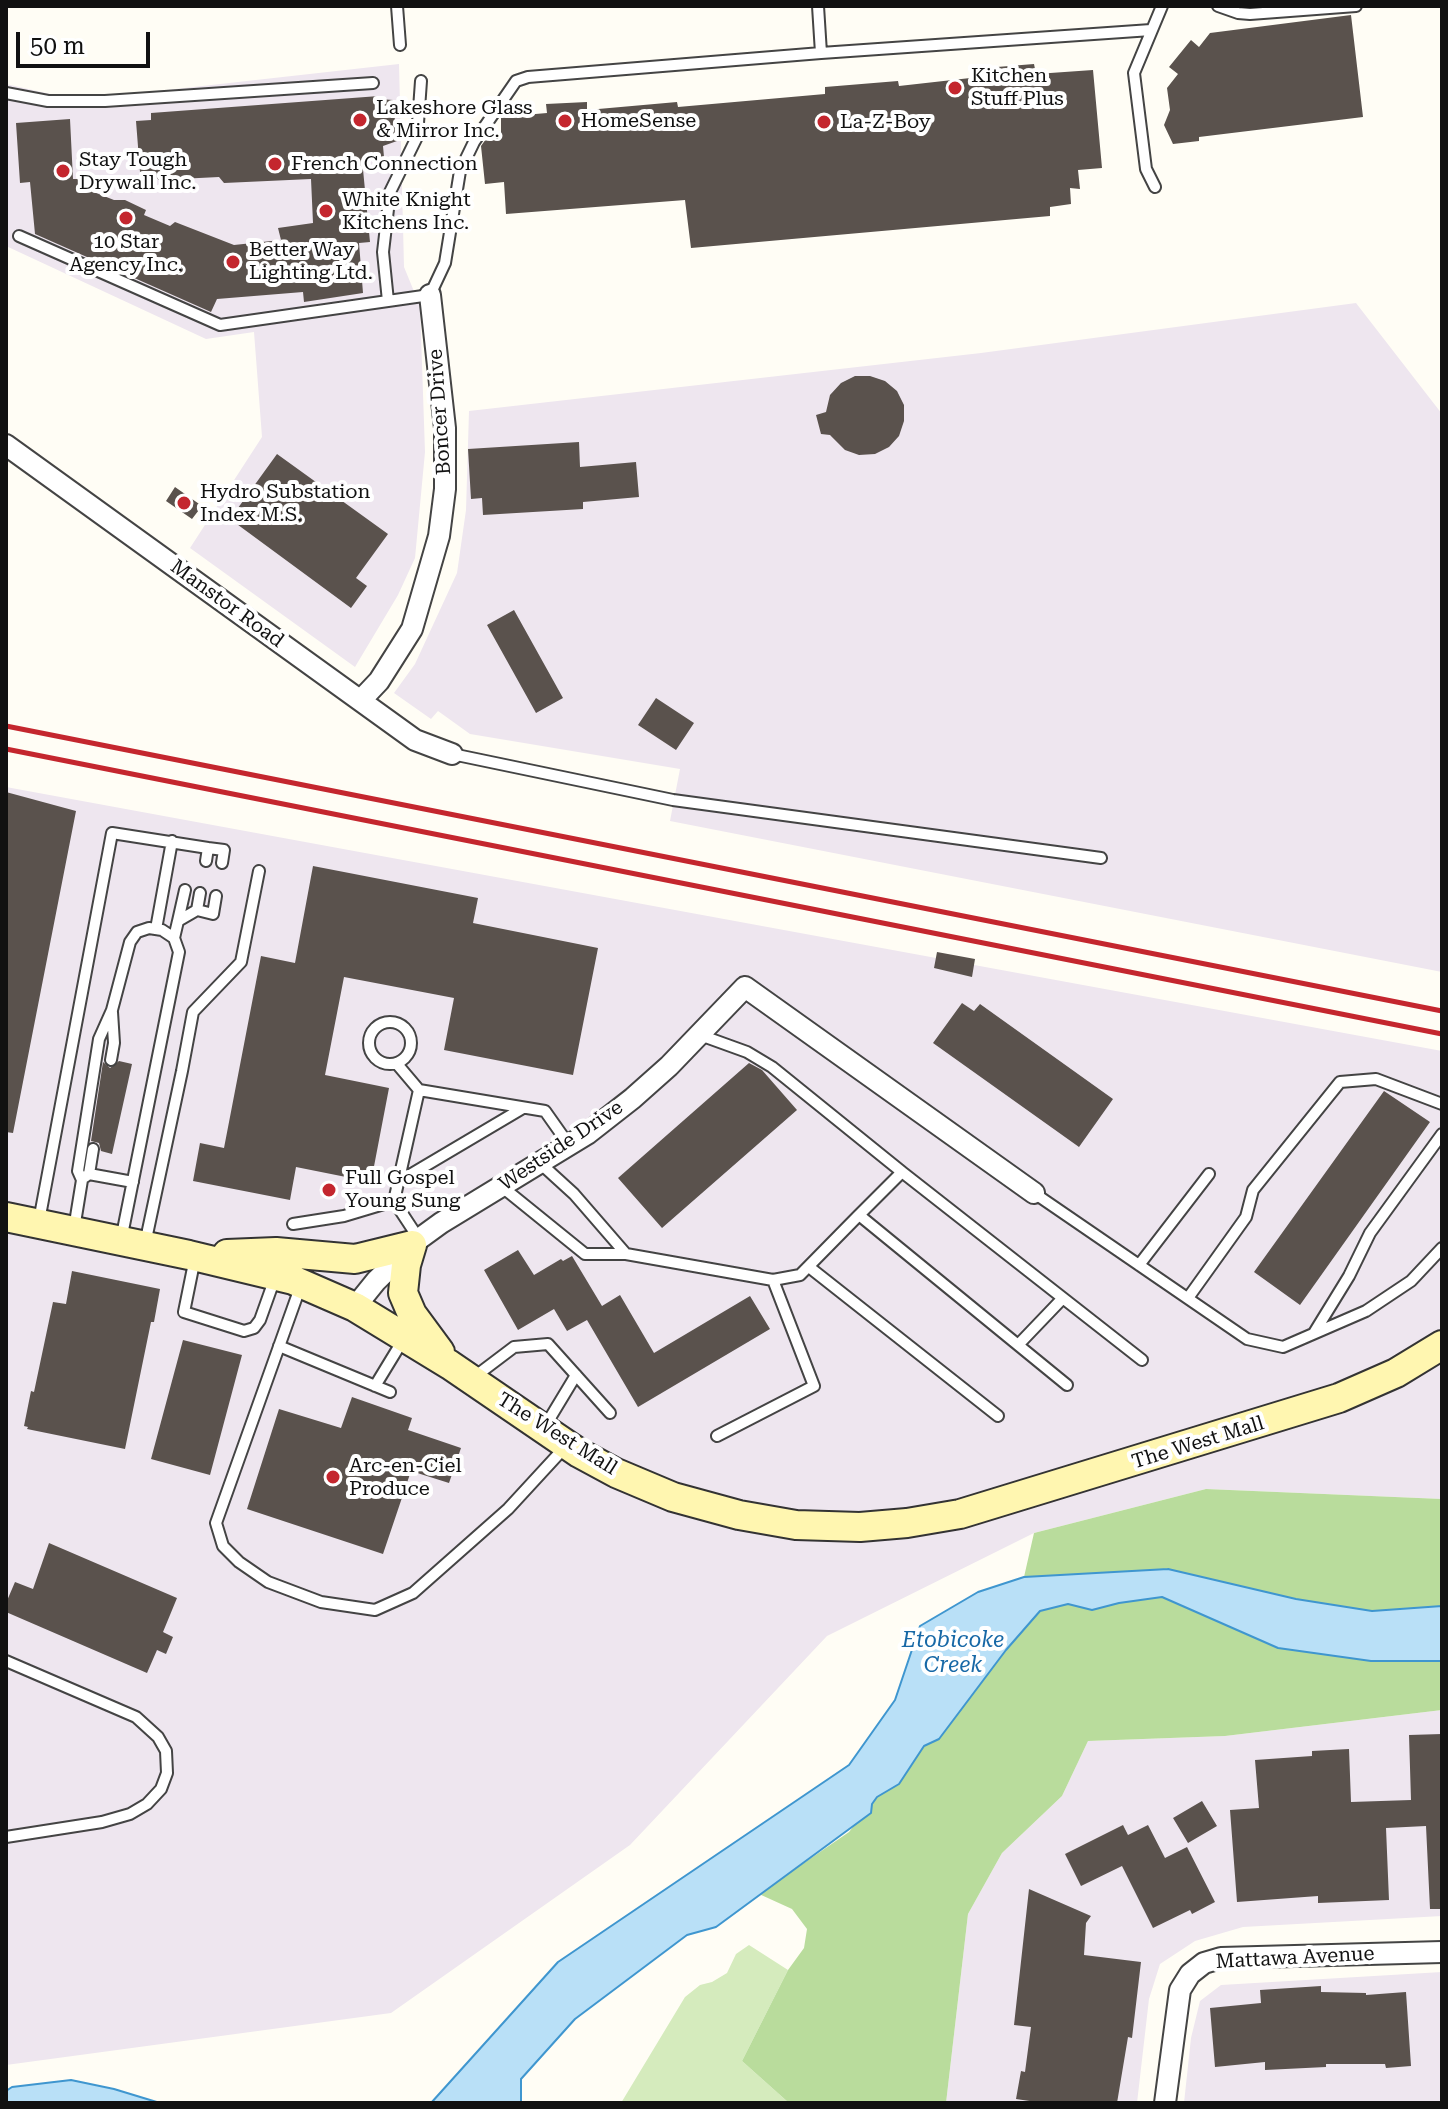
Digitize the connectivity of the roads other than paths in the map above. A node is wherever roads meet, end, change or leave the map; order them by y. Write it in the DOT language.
graph roads {
  1 [pos="397,6"];
  2 [pos="818,6"];
  3 [pos="1162,6"];
  4 [pos="1218,6"];
  5 [pos="1356,6"];
  6 [pos="1151,30"];
  7 [pos="400,45"];
  8 [pos="821,53"];
  9 [pos="421,81"];
  10 [pos="373,83"];
  11 [pos="6,93"];
  12 [pos="1155,187"];
  13 [pos="19,236"];
  14 [pos="430,295"];
  15 [pos="388,301"];
  16 [pos="6,445"];
  17 [pos="361,700"];
  18 [pos="452,754"];
  19 [pos="172,841"];
  20 [pos="193,845"];
  21 [pos="208,848"];
  22 [pos="190,857"];
  23 [pos="1101,858"];
  24 [pos="206,861"];
  25 [pos="222,863"];
  26 [pos="259,871"];
  27 [pos="185,890"];
  28 [pos="200,893"];
  29 [pos="216,896"];
  30 [pos="197,910"];
  31 [pos="178,921"];
  32 [pos="156,929"];
  33 [pos="174,938"];
  34 [pos="112,1010"];
  35 [pos="700,1035"];
  36 [pos="111,1060"];
  37 [pos="397,1064"];
  38 [pos="419,1090"];
  39 [pos="1442,1104"];
  40 [pos="523,1108"];
  41 [pos="1442,1134"];
  42 [pos="569,1145"];
  43 [pos="93,1149"];
  44 [pos="540,1163"];
  45 [pos="902,1172"];
  46 [pos="1209,1174"];
  47 [pos="85,1177"];
  48 [pos="133,1182"];
  49 [pos="398,1182"];
  50 [pos="501,1186"];
  51 [pos="1034,1193"];
  52 [pos="394,1201"];
  53 [pos="859,1215"];
  54 [pos="6,1217"];
  55 [pos="38,1223"];
  56 [pos="293,1224"];
  57 [pos="74,1231"];
  58 [pos="416,1242"];
  59 [pos="132,1244"];
  60 [pos="1442,1248"];
  61 [pos="626,1254"];
  62 [pos="192,1256"];
  63 [pos="1139,1265"];
  64 [pos="809,1267"];
  65 [pos="289,1280"];
  66 [pos="773,1280"];
  67 [pos="1063,1298"];
  68 [pos="1188,1298"];
  69 [pos="355,1307"];
  70 [pos="1313,1335"];
  71 [pos="405,1337"];
  72 [pos="1018,1345"];
  73 [pos="1442,1345"];
  74 [pos="279,1346"];
  75 [pos="1142,1360"];
  76 [pos="461,1372"];
  77 [pos="576,1375"];
  78 [pos="1067,1385"];
  79 [pos="375,1386"];
  80 [pos="390,1392"];
  81 [pos="610,1413"];
  82 [pos="998,1416"];
  83 [pos="544,1430"];
  84 [pos="717,1436"];
  85 [pos="567,1445"];
  86 [pos="6,1661"];
  87 [pos="6,1837"];
  88 [pos="1442,1952"];
  89 [pos="1165,2103"];
  1 -- 7 [label="lane"];
  2 -- 8 [label="lane"];
  3 -- 6 [label="lane"];
  4 -- 5 [label="lane"];
  6 -- 8 [label="lane"];
  6 -- 12 [label="lane"];
  8 -- 14 [label="lane"];
  9 -- 15 [label="lane"];
  10 -- 11 [label="lane"];
  13 -- 15 [label="lane"];
  14 -- 15 [label="lane"];
  14 -- 17 [label="street, Boncer Drive"];
  16 -- 17 [label="street, Manstor Road"];
  17 -- 18 [label="street, Manstor Road"];
  18 -- 23 [label="lane"];
  19 -- 20 [label="lane"];
  19 -- 32 [label="lane"];
  19 -- 55 [label="lane"];
  20 -- 21 [label="lane"];
  20 -- 22 [label="lane"];
  21 -- 24 [label="lane"];
  21 -- 25 [label="lane"];
  26 -- 59 [label="lane"];
  27 -- 31 [label="lane"];
  28 -- 30 [label="lane"];
  29 -- 30 [label="lane"];
  30 -- 31 [label="lane"];
  31 -- 33 [label="lane"];
  32 -- 33 [label="lane"];
  32 -- 34 [label="lane"];
  33 -- 48 [label="lane"];
  34 -- 36 [label="lane"];
  34 -- 47 [label="lane"];
  35 -- 42 [label="street, Westside Drive"];
  35 -- 45 [label="lane"];
  35 -- 51 [label="street, Westside Drive"];
  37 -- 37 [label="lane"];
  37 -- 38 [label="lane"];
  38 -- 40 [label="lane"];
  38 -- 49 [label="lane"];
  39 -- 68 [label="lane"];
  40 -- 42 [label="lane"];
  40 -- 49 [label="lane"];
  41 -- 70 [label="lane"];
  42 -- 44 [label="street, Westside Drive"];
  43 -- 47 [label="lane"];
  44 -- 50 [label="street, Westside Drive"];
  44 -- 61 [label="lane"];
  45 -- 53 [label="lane"];
  45 -- 67 [label="lane"];
  46 -- 63 [label="lane"];
  47 -- 48 [label="lane"];
  47 -- 57 [label="lane"];
  48 -- 59 [label="lane"];
  49 -- 52 [label="lane"];
  50 -- 58 [label="street, Westside Drive"];
  50 -- 61 [label="lane"];
  51 -- 63 [label="lane"];
  52 -- 56 [label="lane"];
  52 -- 58 [label="lane"];
  53 -- 64 [label="lane"];
  53 -- 72 [label="lane"];
  54 -- 55 [label="main road, The West Mall"];
  55 -- 57 [label="main road, The West Mall"];
  57 -- 59 [label="main road, The West Mall"];
  58 -- 62 [label="main road"];
  58 -- 69 [label="street, Westside Drive"];
  58 -- 76 [label="main road"];
  59 -- 62 [label="main road, The West Mall"];
  60 -- 70 [label="lane"];
  61 -- 66 [label="lane"];
  62 -- 65 [label="main road, The West Mall"];
  62 -- 65 [label="lane"];
  63 -- 68 [label="lane"];
  64 -- 66 [label="lane"];
  64 -- 82 [label="lane"];
  65 -- 69 [label="main road, The West Mall"];
  65 -- 74 [label="lane"];
  66 -- 84 [label="lane"];
  67 -- 72 [label="lane"];
  67 -- 75 [label="lane"];
  68 -- 70 [label="lane"];
  69 -- 71 [label="main road, The West Mall"];
  71 -- 76 [label="main road, The West Mall"];
  71 -- 79 [label="lane"];
  72 -- 78 [label="lane"];
  73 -- 85 [label="main road, The West Mall"];
  74 -- 79 [label="lane"];
  74 -- 85 [label="lane"];
  76 -- 77 [label="lane"];
  76 -- 83 [label="main road, The West Mall"];
  77 -- 81 [label="lane"];
  77 -- 83 [label="lane"];
  79 -- 80 [label="lane"];
  83 -- 85 [label="main road, The West Mall"];
  86 -- 87 [label="lane"];
  88 -- 89 [label="street, Mattawa Avenue"];
}
